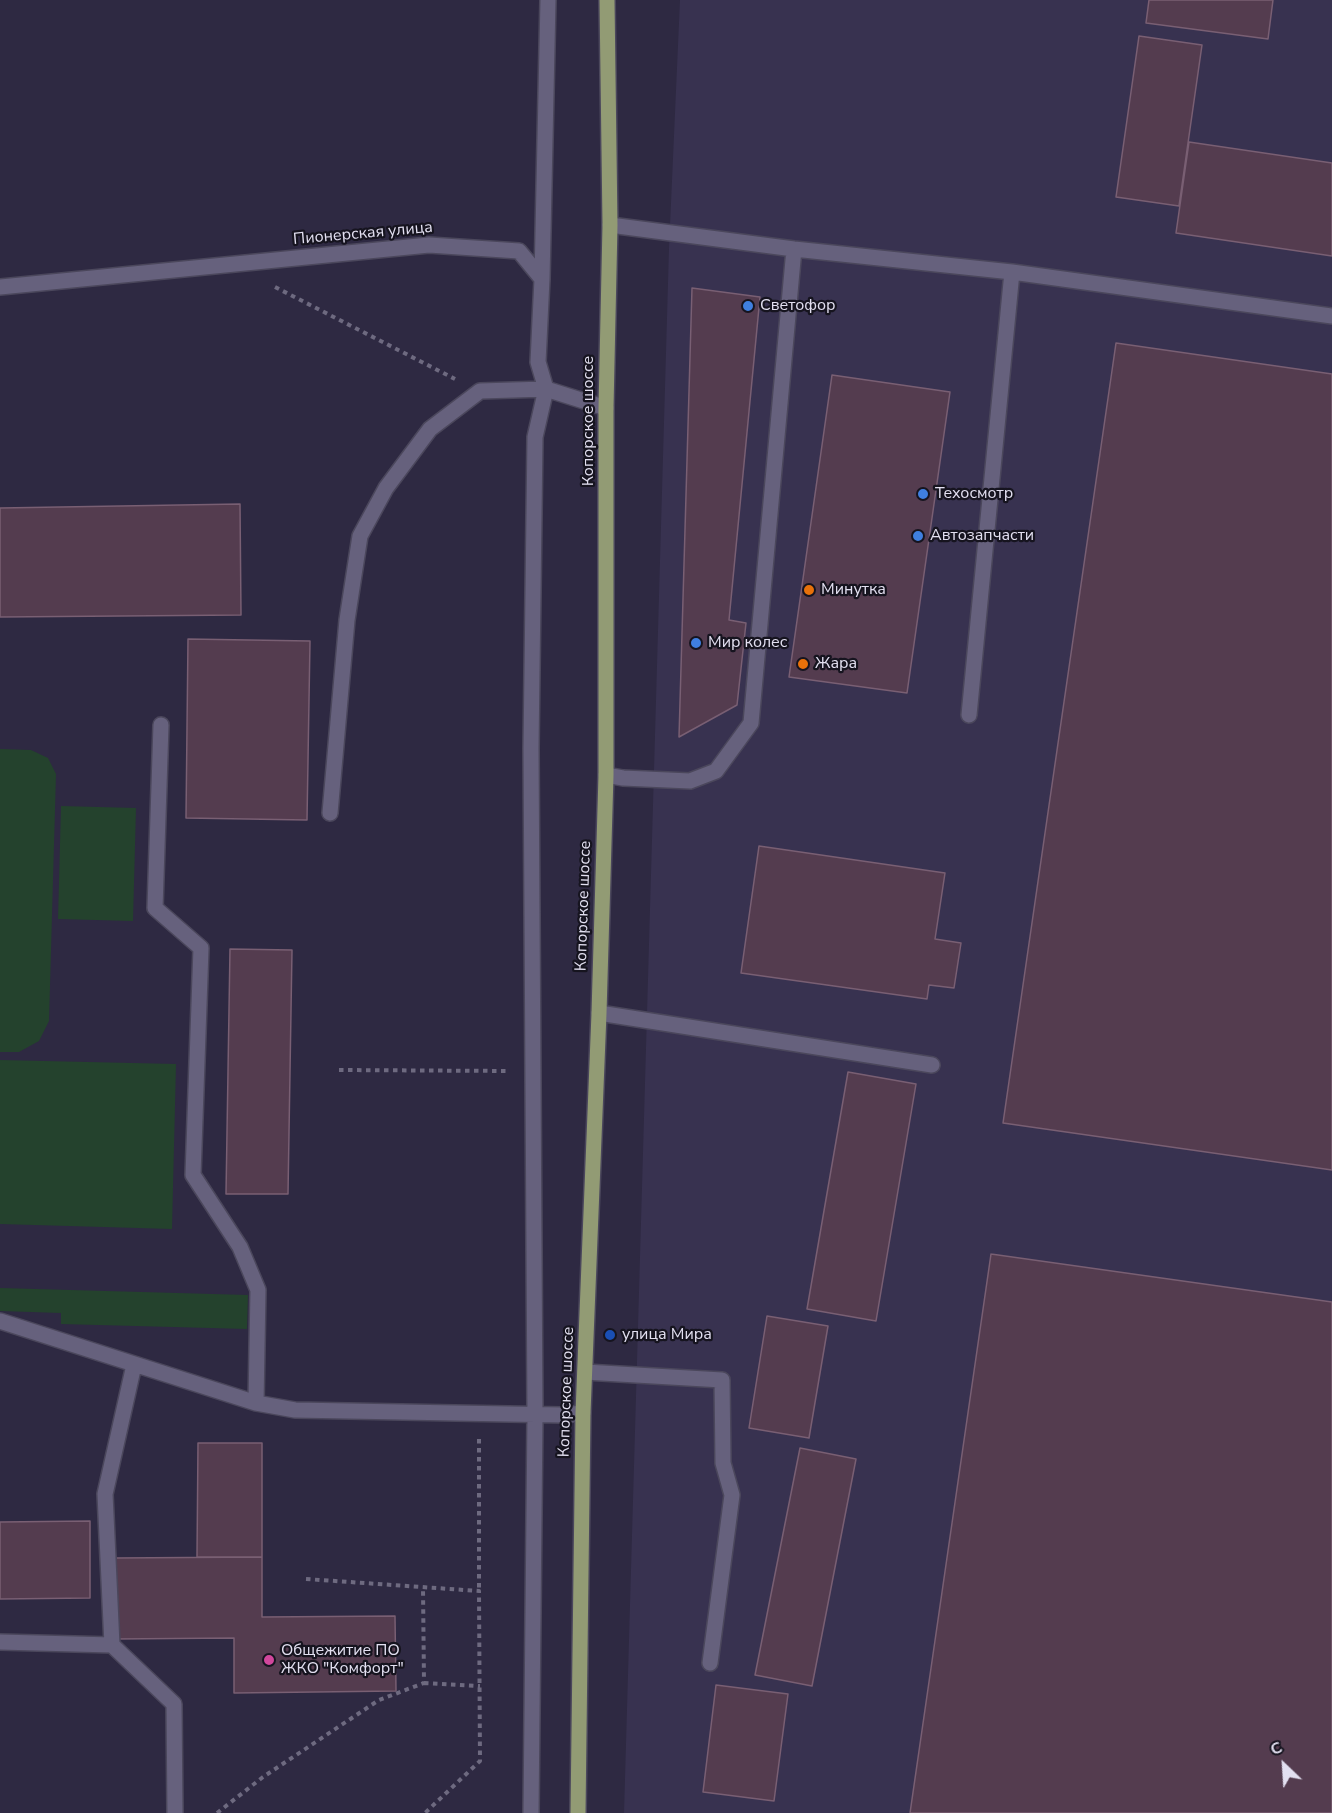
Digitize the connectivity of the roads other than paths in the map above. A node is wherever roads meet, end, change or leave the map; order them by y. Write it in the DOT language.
graph roads {
  1 [pos="548,0"];
  2 [pos="607,0"];
  3 [pos="610,225"];
  4 [pos="794,249"];
  5 [pos="1012,272"];
  6 [pos="542,279"];
  7 [pos="0,287"];
  8 [pos="1332,316"];
  9 [pos="546,389"];
  10 [pos="606,408"];
  11 [pos="969,715"];
  12 [pos="161,724"];
  13 [pos="606,775"];
  14 [pos="330,813"];
  15 [pos="599,1013"];
  16 [pos="932,1065"];
  17 [pos="0,1321"];
  18 [pos="134,1365"];
  19 [pos="585,1372"];
  20 [pos="256,1403"];
  21 [pos="584,1413"];
  22 [pos="535,1415"];
  23 [pos="0,1642"];
  24 [pos="112,1645"];
  25 [pos="710,1663"];
  26 [pos="176,1813"];
  27 [pos="531,1813"];
  28 [pos="578,1813"];
  1 -- 6 [label="street"];
  2 -- 3 [label="main road, Копорское шоссе"];
  3 -- 4 [label="street"];
  3 -- 10 [label="main road, Копорское шоссе"];
  4 -- 5 [label="street"];
  4 -- 13 [label="street"];
  5 -- 8 [label="street"];
  5 -- 11 [label="street"];
  6 -- 7 [label="street, Пионерская улица"];
  6 -- 9 [label="street"];
  9 -- 10 [label="street"];
  9 -- 14 [label="street"];
  9 -- 22 [label="street"];
  10 -- 13 [label="main road, Копорское шоссе"];
  12 -- 20 [label="street"];
  13 -- 15 [label="main road, Копорское шоссе"];
  15 -- 16 [label="street"];
  15 -- 19 [label="main road, Копорское шоссе"];
  17 -- 18 [label="street"];
  18 -- 20 [label="street"];
  18 -- 24 [label="street"];
  19 -- 21 [label="main road, Копорское шоссе"];
  19 -- 25 [label="street"];
  20 -- 22 [label="street"];
  21 -- 22 [label="street"];
  21 -- 28 [label="main road, Копорское шоссе"];
  22 -- 27 [label="street"];
  23 -- 24 [label="street"];
  24 -- 26 [label="street"];
}
